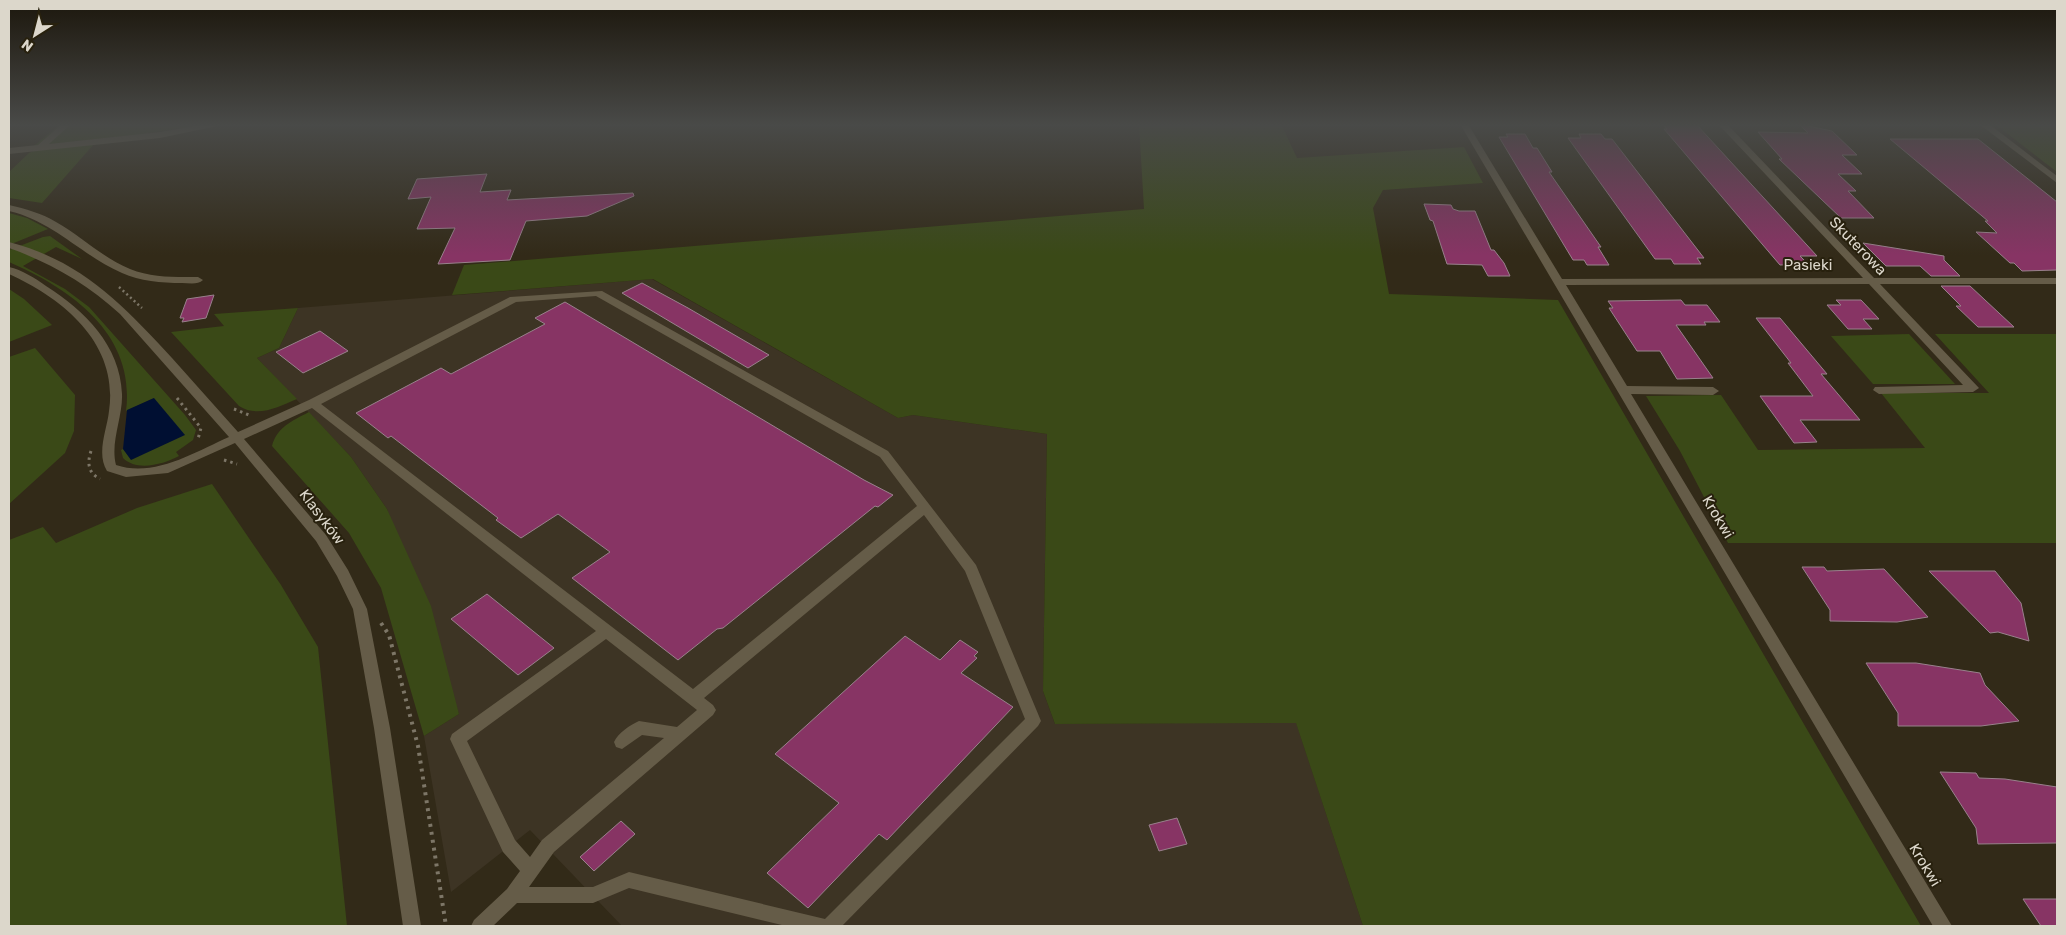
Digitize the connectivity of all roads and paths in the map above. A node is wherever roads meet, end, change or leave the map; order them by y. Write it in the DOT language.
graph roads {
  1 [pos="1490,168"];
  2 [pos="1763,168"];
  3 [pos="2041,168"];
  4 [pos="2057,180"];
  5 [pos="9,208"];
  6 [pos="9,245"];
  7 [pos="9,270"];
  8 [pos="198,280"];
  9 [pos="1870,280"];
  10 [pos="2057,281"];
  11 [pos="1559,282"];
  12 [pos="1624,390"];
  13 [pos="1713,390"];
  14 [pos="1879,390"];
  15 [pos="171,391"];
  16 [pos="313,403"];
  17 [pos="230,404"];
  18 [pos="255,414"];
  19 [pos="236,437"];
  20 [pos="194,443"];
  21 [pos="91,449"];
  22 [pos="217,460"];
  23 [pos="242,469"];
  24 [pos="105,481"];
  25 [pos="925,507"];
  26 [pos="606,631"];
  27 [pos="693,698"];
  28 [pos="680,734"];
  29 [pos="622,742"];
  30 [pos="531,870"];
  31 [pos="513,895"];
  32 [pos="412,926"];
  33 [pos="480,926"];
  34 [pos="821,926"];
  35 [pos="830,926"];
  36 [pos="1943,926"];
  1 -- 11 [label="street, Krokwi"];
  2 -- 9 [label="street, Skuterowa"];
  3 -- 4 [label="street"];
  5 -- 8 [label="street"];
  6 -- 19 [label="street, Klasyków"];
  7 -- 19 [label="street"];
  9 -- 10 [label="street, Pasieki"];
  9 -- 11 [label="street, Pasieki"];
  9 -- 14 [label="street, Skuterowa"];
  11 -- 12 [label="street, Krokwi"];
  12 -- 13 [label="street"];
  12 -- 36 [label="street, Krokwi"];
  15 -- 20 [label="path"];
  16 -- 19 [label="street"];
  16 -- 25 [label="street"];
  16 -- 26 [label="street"];
  17 -- 18 [label="path"];
  19 -- 32 [label="street, Klasyków"];
  21 -- 24 [label="path"];
  22 -- 23 [label="path"];
  25 -- 27 [label="street"];
  25 -- 35 [label="street"];
  26 -- 27 [label="street"];
  26 -- 30 [label="street"];
  27 -- 28 [label="street"];
  28 -- 29 [label="street"];
  28 -- 30 [label="street"];
  30 -- 31 [label="street"];
  31 -- 33 [label="street"];
  31 -- 34 [label="street"];
}
